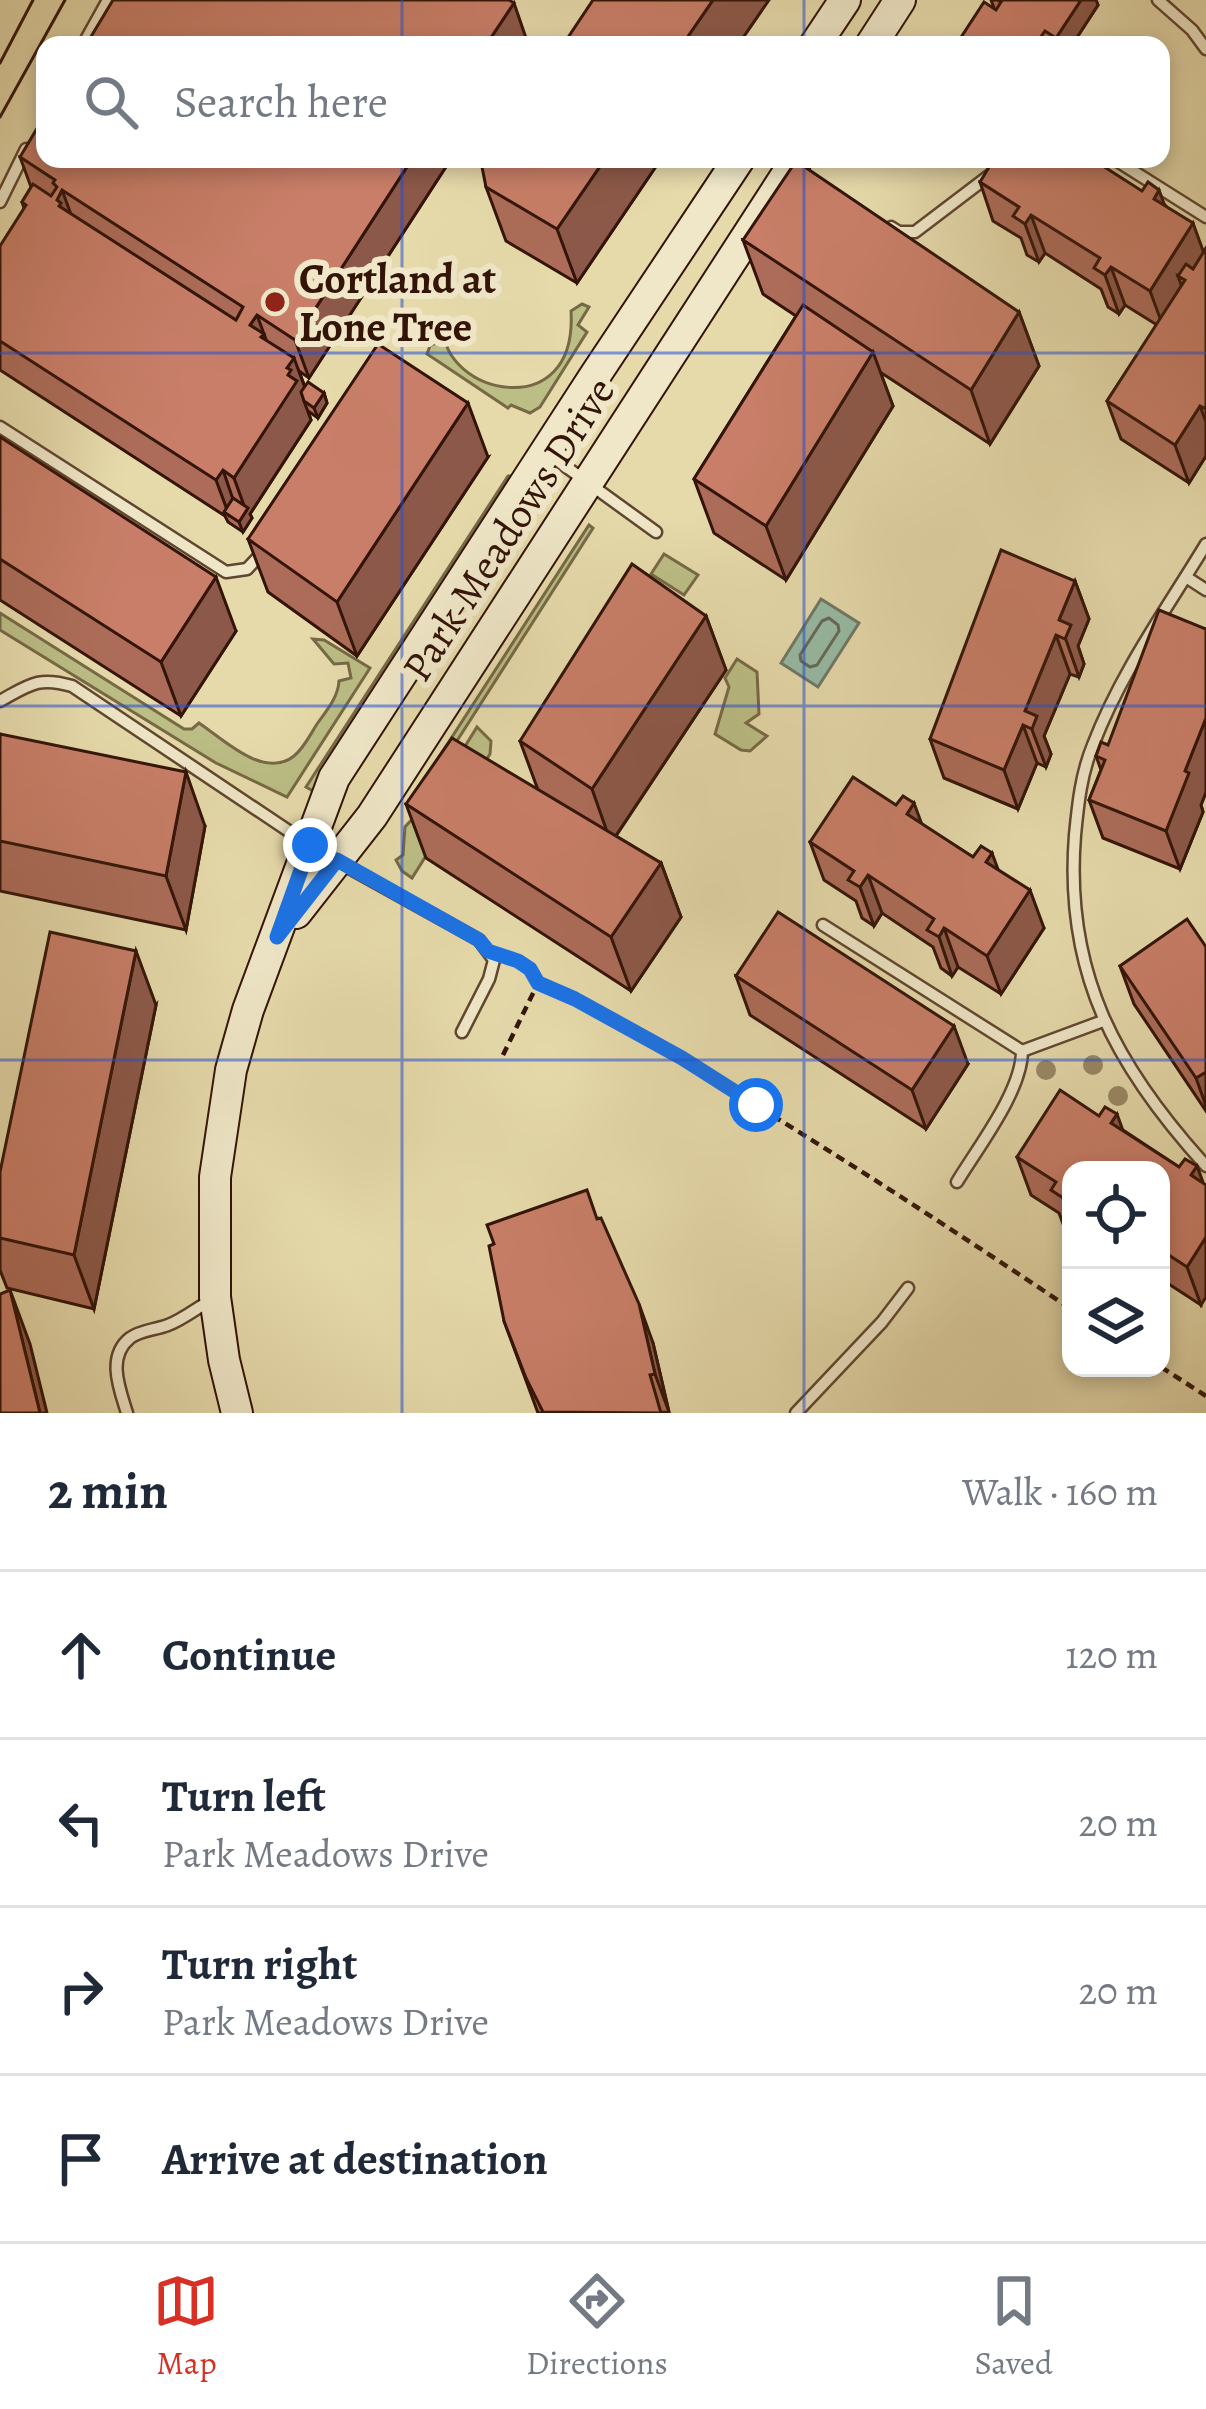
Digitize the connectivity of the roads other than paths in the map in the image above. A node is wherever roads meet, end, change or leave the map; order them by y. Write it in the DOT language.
graph roads {
  1 [pos="108,0"];
  2 [pos="844,0"];
  3 [pos="900,0"];
  4 [pos="1158,0"];
  5 [pos="88,36"];
  6 [pos="820,36"];
  7 [pos="877,36"];
  8 [pos="1206,49"];
  9 [pos="34,135"];
  10 [pos="733,168"];
  11 [pos="799,168"];
  12 [pos="999,168"];
  13 [pos="1133,168"];
  14 [pos="0,202"];
  15 [pos="1206,218"];
  16 [pos="880,221"];
  17 [pos="0,427"];
  18 [pos="545,452"];
  19 [pos="587,483"];
  20 [pos="656,532"];
  21 [pos="274,536"];
  22 [pos="1206,544"];
  23 [pos="1186,577"];
  24 [pos="1206,590"];
  25 [pos="0,701"];
  26 [pos="323,853"];
  27 [pos="823,925"];
  28 [pos="1103,1022"];
  29 [pos="462,1032"];
  30 [pos="1022,1052"];
  31 [pos="1206,1166"];
  32 [pos="957,1182"];
  33 [pos="908,1288"];
  34 [pos="215,1297"];
  35 [pos="127,1413"];
  36 [pos="237,1413"];
  37 [pos="796,1413"];
  1 -- 5 [label="lane"];
  2 -- 6 [label="main road"];
  3 -- 7 [label="main road"];
  4 -- 8 [label="lane"];
  9 -- 14 [label="lane"];
  10 -- 18 [label="main road, Park Meadows Drive"];
  11 -- 19 [label="main road, Park Meadows Drive"];
  12 -- 16 [label="lane"];
  13 -- 15 [label="lane"];
  17 -- 21 [label="lane"];
  18 -- 19 [label="lane"];
  18 -- 26 [label="main road, Park Meadows Drive"];
  19 -- 20 [label="lane"];
  19 -- 26 [label="main road, Park Meadows Drive"];
  22 -- 23 [label="lane"];
  23 -- 24 [label="lane"];
  23 -- 28 [label="lane"];
  25 -- 26 [label="lane"];
  26 -- 29 [label="lane"];
  26 -- 34 [label="main road, Park Meadows Drive"];
  27 -- 30 [label="lane"];
  28 -- 30 [label="lane"];
  28 -- 31 [label="lane"];
  30 -- 32 [label="lane"];
  33 -- 37 [label="lane"];
  34 -- 35 [label="lane"];
  34 -- 36 [label="main road, Park Meadows Drive"];
}
